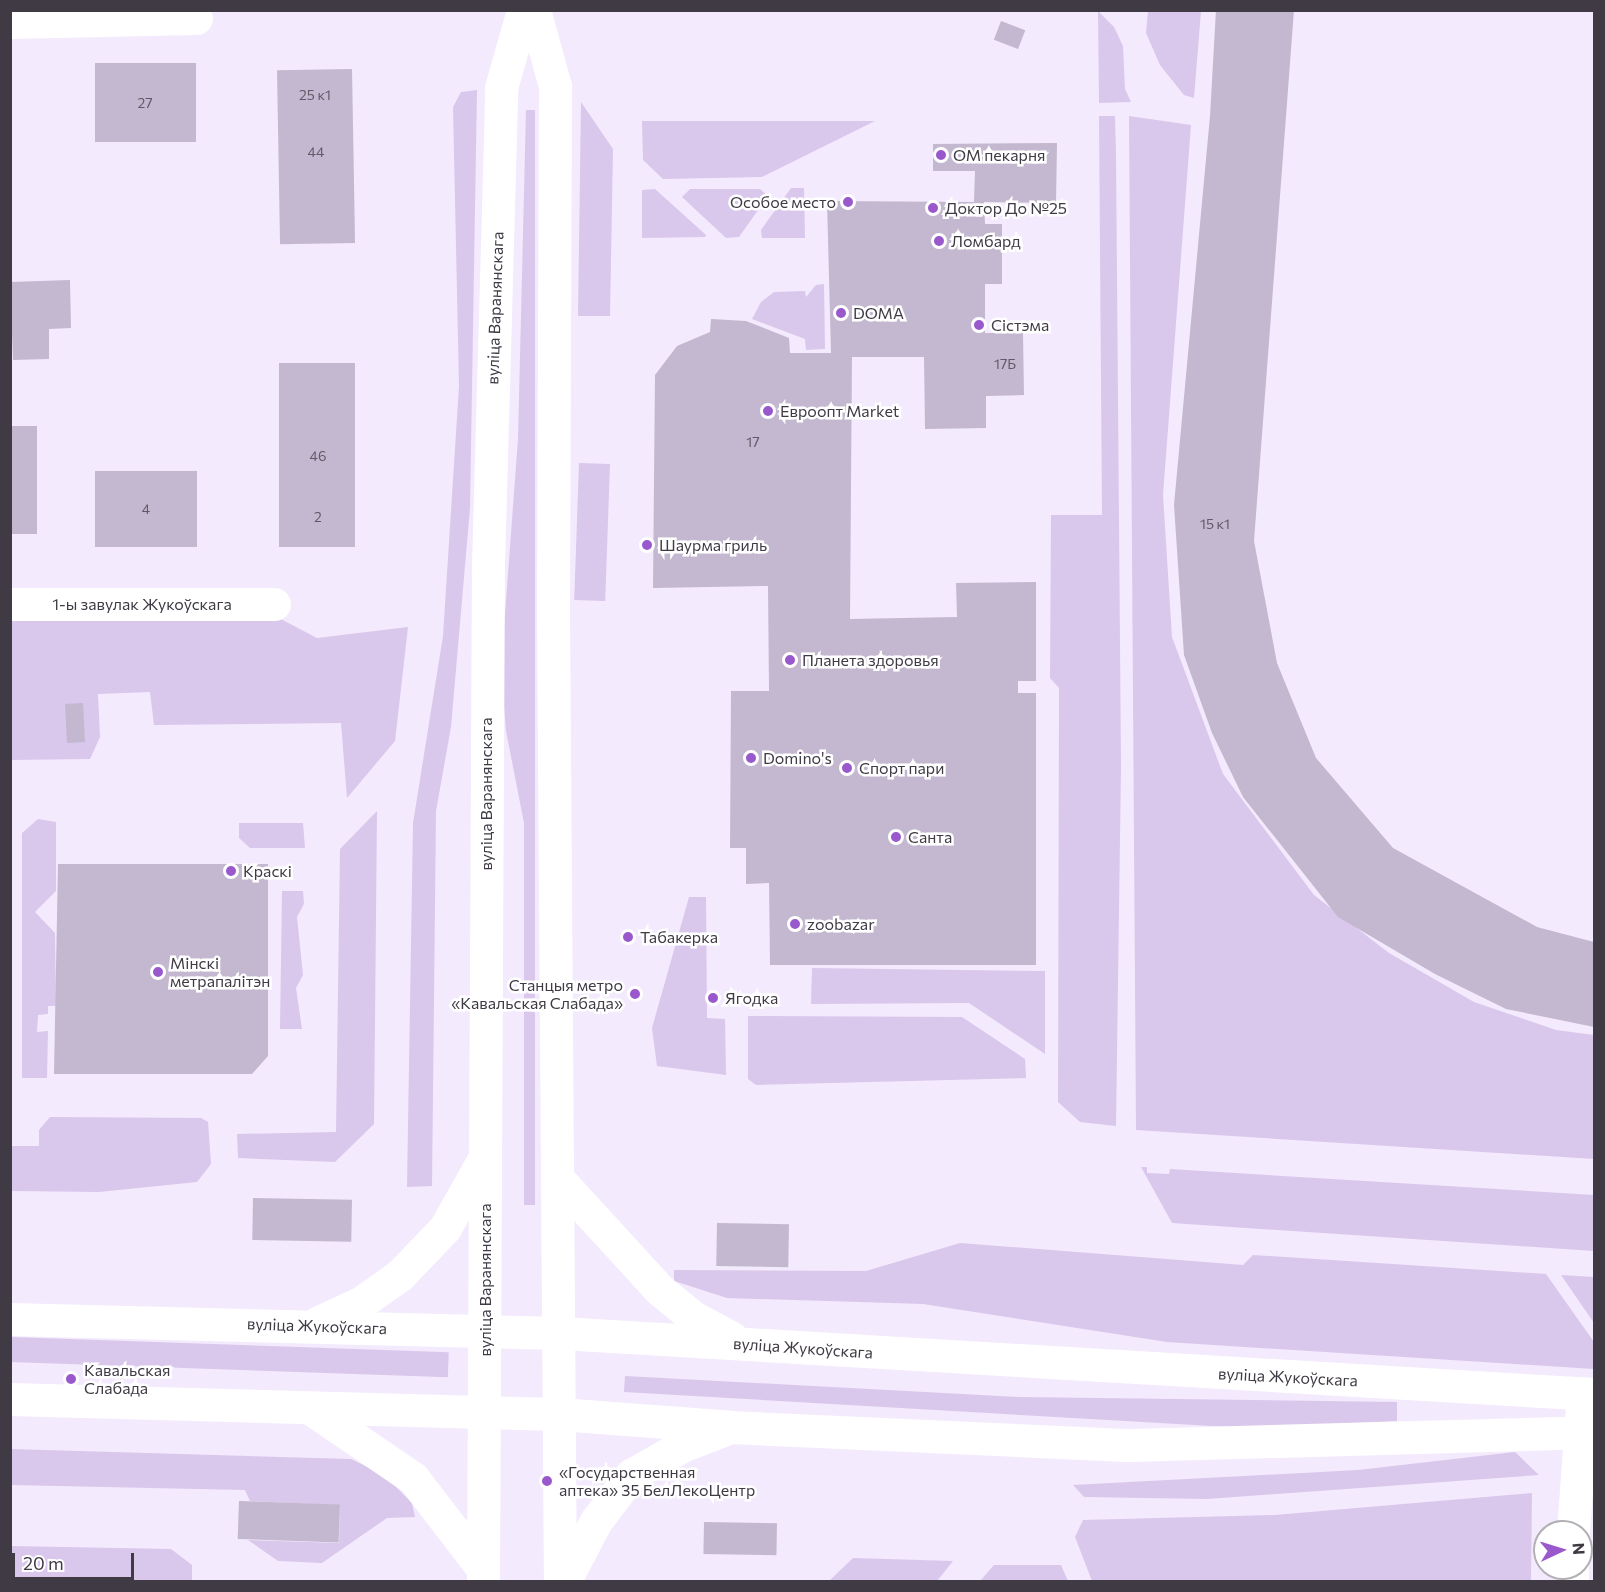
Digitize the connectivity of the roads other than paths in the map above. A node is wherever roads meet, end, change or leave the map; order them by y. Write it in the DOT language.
graph roads {
  1 [pos="523,10"];
  2 [pos="534,10"];
  3 [pos="196,18"];
  4 [pos="10,22"];
  5 [pos="274,603"];
  6 [pos="10,604"];
  7 [pos="486,1155"];
  8 [pos="560,1181"];
  9 [pos="10,1319"];
  10 [pos="310,1326"];
  11 [pos="485,1331"];
  12 [pos="560,1333"];
  13 [pos="742,1344"];
  14 [pos="1588,1394"];
  15 [pos="10,1400"];
  16 [pos="309,1407"];
  17 [pos="485,1413"];
  18 [pos="559,1414"];
  19 [pos="730,1427"];
  20 [pos="1587,1432"];
  21 [pos="1575,1520"];
  22 [pos="483,1575"];
  23 [pos="562,1581"];
  1 -- 7 [label="main road, вуліца Варанянскага"];
  2 -- 8 [label="main road"];
  3 -- 4 [label="main road"];
  5 -- 6 [label="main road, 1-ы завулак Жукоўскага"];
  7 -- 10 [label="main road"];
  7 -- 11 [label="main road, вуліца Варанянскага"];
  8 -- 12 [label="main road"];
  8 -- 13 [label="main road"];
  9 -- 10 [label="main road, вуліца Жукоўскага"];
  10 -- 11 [label="main road, вуліца Жукоўскага"];
  11 -- 12 [label="main road, вуліца Жукоўскага"];
  11 -- 17 [label="main road, вуліца Варанянскага"];
  12 -- 13 [label="main road, вуліца Жукоўскага"];
  12 -- 18 [label="main road"];
  13 -- 14 [label="main road, вуліца Жукоўскага"];
  14 -- 20 [label="main road"];
  15 -- 16 [label="main road"];
  16 -- 17 [label="main road"];
  16 -- 22 [label="main road"];
  17 -- 18 [label="main road"];
  17 -- 22 [label="main road, вуліца Варанянскага"];
  18 -- 19 [label="main road"];
  18 -- 23 [label="main road"];
  19 -- 20 [label="main road"];
  19 -- 23 [label="main road"];
  20 -- 21 [label="main road"];
}
